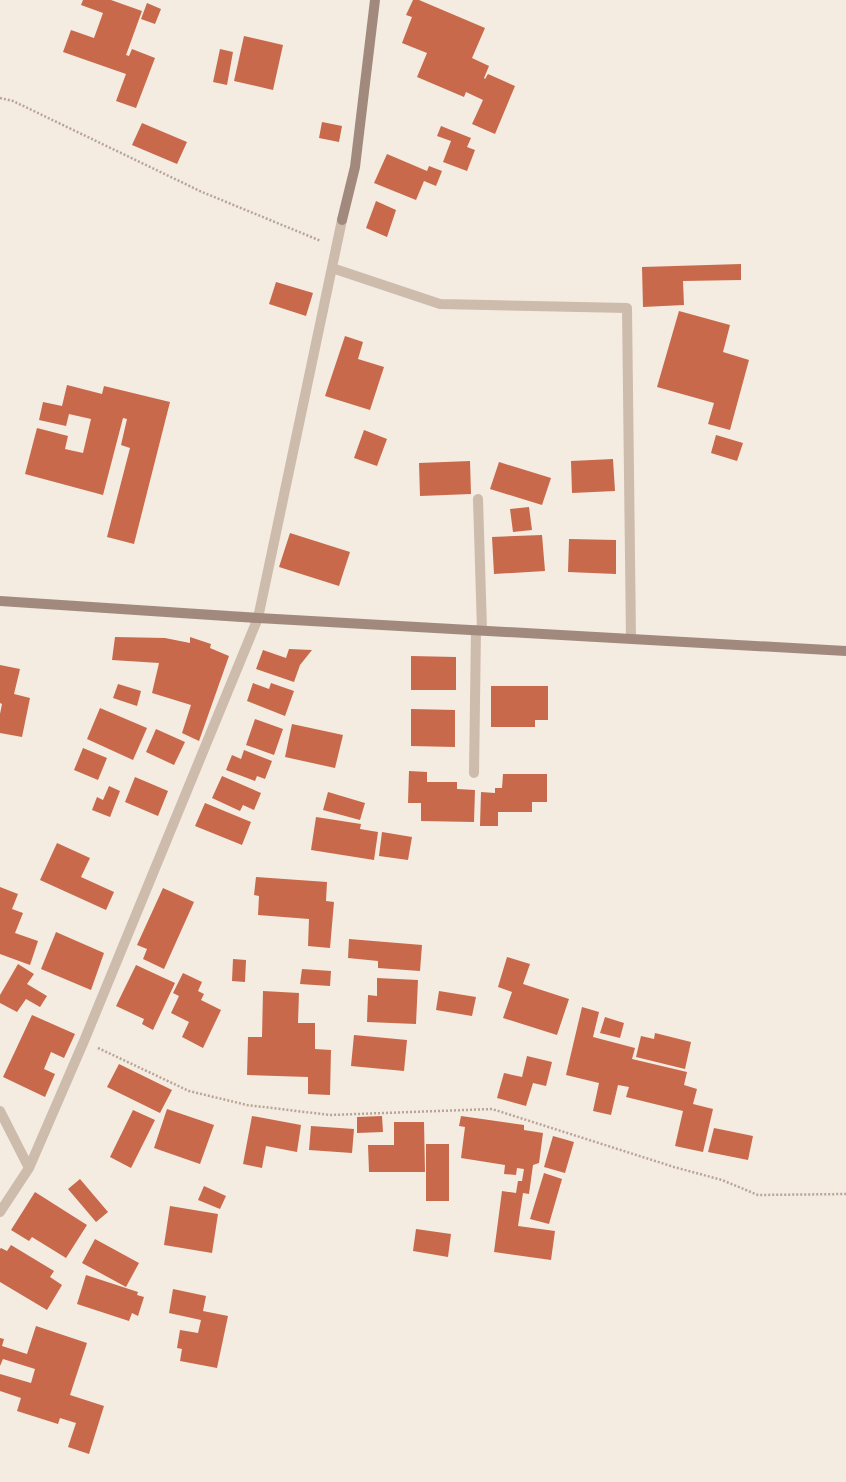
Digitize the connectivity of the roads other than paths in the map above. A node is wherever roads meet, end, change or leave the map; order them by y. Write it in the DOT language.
graph roads {
  1 [pos="375,0"];
  2 [pos="332,268"];
  3 [pos="478,499"];
  4 [pos="0,601"];
  5 [pos="258,618"];
  6 [pos="479,630"];
  7 [pos="631,639"];
  8 [pos="846,651"];
  9 [pos="474,773"];
  10 [pos="0,1111"];
  11 [pos="29,1168"];
  12 [pos="0,1212"];
  1 -- 2 [label="street"];
  2 -- 5 [label="street"];
  2 -- 7 [label="street"];
  3 -- 6 [label="street"];
  4 -- 5 [label="street"];
  5 -- 6 [label="street"];
  5 -- 11 [label="street"];
  6 -- 7 [label="street"];
  6 -- 9 [label="street"];
  7 -- 8 [label="street"];
  10 -- 11 [label="street"];
  11 -- 12 [label="street"];
}
